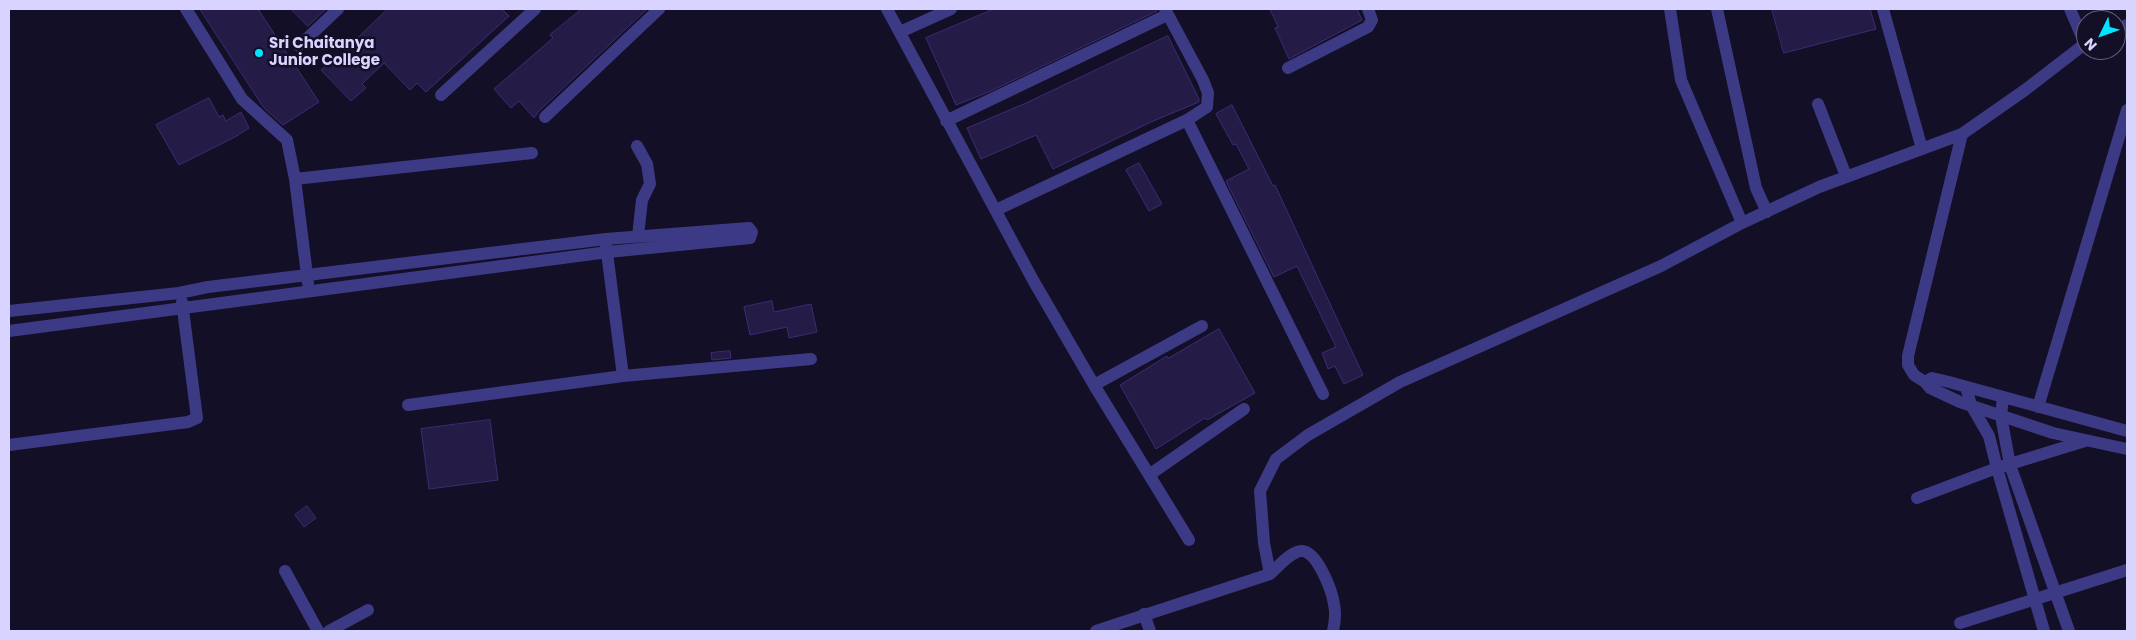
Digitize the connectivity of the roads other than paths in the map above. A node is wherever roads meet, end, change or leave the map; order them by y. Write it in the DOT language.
graph roads {
  1 [pos="186,9"];
  2 [pos="338,9"];
  3 [pos="659,9"];
  4 [pos="887,9"];
  5 [pos="951,9"];
  6 [pos="1368,9"];
  7 [pos="1670,9"];
  8 [pos="1717,9"];
  9 [pos="1883,9"];
  10 [pos="2070,9"];
  11 [pos="527,11"];
  12 [pos="1166,12"];
  13 [pos="2076,22"];
  14 [pos="900,32"];
  15 [pos="299,46"];
  16 [pos="2076,52"];
  17 [pos="1288,68"];
  18 [pos="441,95"];
  19 [pos="1818,104"];
  20 [pos="2127,110"];
  21 [pos="545,117"];
  22 [pos="1187,120"];
  23 [pos="946,121"];
  24 [pos="1962,134"];
  25 [pos="637,146"];
  26 [pos="1922,149"];
  27 [pos="532,153"];
  28 [pos="1846,176"];
  29 [pos="295,179"];
  30 [pos="996,210"];
  31 [pos="1767,212"];
  32 [pos="1742,223"];
  33 [pos="638,236"];
  34 [pos="606,239"];
  35 [pos="608,252"];
  36 [pos="306,275"];
  37 [pos="180,293"];
  38 [pos="309,293"];
  39 [pos="183,310"];
  40 [pos="9,311"];
  41 [pos="1202,326"];
  42 [pos="9,332"];
  43 [pos="811,359"];
  44 [pos="624,376"];
  45 [pos="1925,382"];
  46 [pos="1094,385"];
  47 [pos="1966,388"];
  48 [pos="1323,394"];
  49 [pos="2003,397"];
  50 [pos="408,405"];
  51 [pos="1971,405"];
  52 [pos="2038,407"];
  53 [pos="1244,409"];
  54 [pos="2002,416"];
  55 [pos="2127,432"];
  56 [pos="2086,441"];
  57 [pos="9,445"];
  58 [pos="2127,449"];
  59 [pos="2010,465"];
  60 [pos="1997,468"];
  61 [pos="1149,475"];
  62 [pos="1917,498"];
  63 [pos="1189,540"];
  64 [pos="2127,570"];
  65 [pos="285,571"];
  66 [pos="1270,574"];
  67 [pos="2056,593"];
  68 [pos="2034,600"];
  69 [pos="368,610"];
  70 [pos="1144,614"];
  71 [pos="1960,623"];
  72 [pos="318,631"];
  73 [pos="329,631"];
  74 [pos="1096,631"];
  75 [pos="1150,631"];
  76 [pos="1333,631"];
  77 [pos="2044,631"];
  78 [pos="2069,631"];
  1 -- 29 [label="street"];
  2 -- 15 [label="street"];
  3 -- 21 [label="street"];
  4 -- 14 [label="street"];
  5 -- 14 [label="street"];
  6 -- 17 [label="street"];
  7 -- 32 [label="street"];
  8 -- 31 [label="street"];
  9 -- 26 [label="street"];
  10 -- 13 [label="street"];
  11 -- 18 [label="street"];
  12 -- 22 [label="street"];
  12 -- 23 [label="street"];
  14 -- 23 [label="street"];
  16 -- 24 [label="street"];
  19 -- 28 [label="street"];
  20 -- 52 [label="street"];
  22 -- 30 [label="street"];
  22 -- 48 [label="street"];
  23 -- 30 [label="street"];
  24 -- 26 [label="street"];
  24 -- 45 [label="street"];
  25 -- 33 [label="street"];
  26 -- 28 [label="street"];
  27 -- 29 [label="street"];
  28 -- 31 [label="street"];
  29 -- 36 [label="street"];
  30 -- 46 [label="street"];
  31 -- 32 [label="street"];
  32 -- 66 [label="street"];
  33 -- 34 [label="street"];
  33 -- 35 [label="street"];
  34 -- 35 [label="street"];
  34 -- 36 [label="street"];
  35 -- 38 [label="street"];
  35 -- 44 [label="street"];
  36 -- 37 [label="street"];
  36 -- 38 [label="street"];
  37 -- 39 [label="street"];
  37 -- 40 [label="street"];
  38 -- 39 [label="street"];
  39 -- 42 [label="street"];
  39 -- 57 [label="street"];
  41 -- 46 [label="street"];
  43 -- 44 [label="street"];
  44 -- 50 [label="street"];
  45 -- 47 [label="street"];
  45 -- 51 [label="street"];
  46 -- 61 [label="street"];
  47 -- 49 [label="street"];
  47 -- 51 [label="street"];
  49 -- 52 [label="street"];
  49 -- 54 [label="street"];
  51 -- 54 [label="street"];
  51 -- 60 [label="street"];
  52 -- 55 [label="street"];
  53 -- 61 [label="street"];
  54 -- 56 [label="street"];
  54 -- 59 [label="street"];
  56 -- 58 [label="street"];
  56 -- 59 [label="street"];
  59 -- 60 [label="street"];
  59 -- 67 [label="street"];
  60 -- 62 [label="street"];
  60 -- 68 [label="street"];
  61 -- 63 [label="street"];
  64 -- 67 [label="street"];
  65 -- 72 [label="street"];
  66 -- 70 [label="street"];
  66 -- 76 [label="street"];
  67 -- 68 [label="street"];
  67 -- 78 [label="street"];
  68 -- 71 [label="street"];
  68 -- 77 [label="street"];
  69 -- 73 [label="street"];
  70 -- 74 [label="street"];
  70 -- 75 [label="street"];
}
